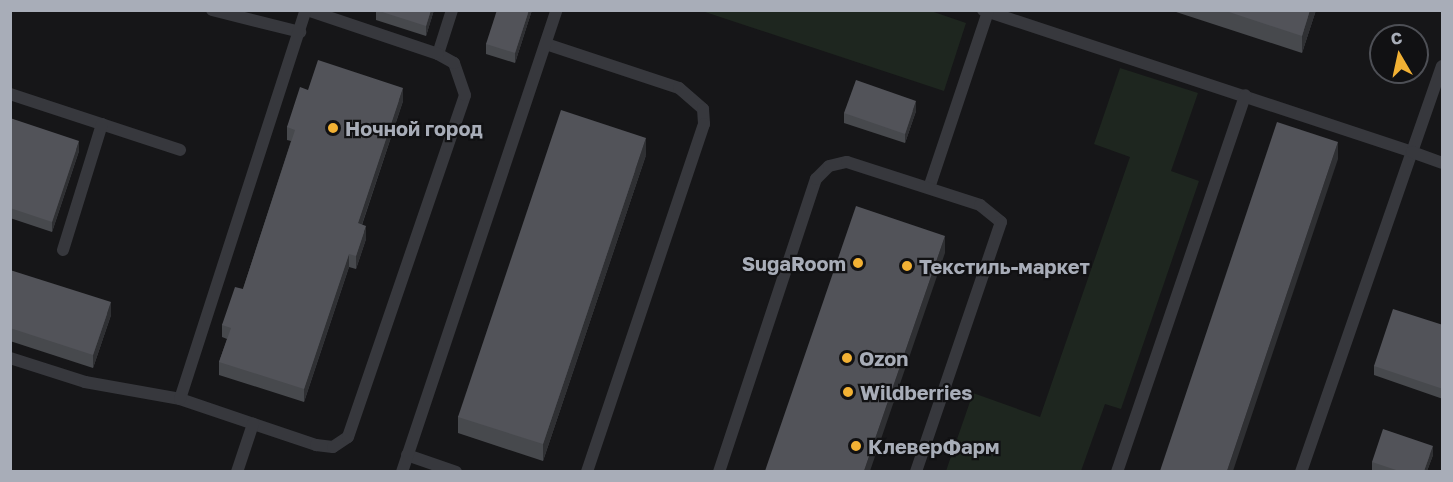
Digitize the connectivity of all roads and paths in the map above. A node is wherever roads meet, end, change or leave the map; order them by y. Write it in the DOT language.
graph roads {
  1 [pos="212,10"];
  2 [pos="307,10"];
  3 [pos="452,10"];
  4 [pos="557,10"];
  5 [pos="986,11"];
  6 [pos="326,13"];
  7 [pos="300,32"];
  8 [pos="546,44"];
  9 [pos="438,54"];
  10 [pos="1443,66"];
  11 [pos="10,94"];
  12 [pos="1245,95"];
  13 [pos="102,124"];
  14 [pos="180,150"];
  15 [pos="1412,152"];
  16 [pos="1443,164"];
  17 [pos="929,188"];
  18 [pos="63,250"];
  19 [pos="10,358"];
  20 [pos="180,399"];
  21 [pos="253,423"];
  22 [pos="407,455"];
  23 [pos="237,471"];
  24 [pos="402,471"];
  25 [pos="456,471"];
  26 [pos="587,471"];
  27 [pos="719,471"];
  28 [pos="916,471"];
  29 [pos="1117,471"];
  30 [pos="1301,471"];
  1 -- 7 [label="lane"];
  2 -- 6 [label="lane"];
  2 -- 7 [label="lane"];
  3 -- 9 [label="lane"];
  4 -- 8 [label="lane"];
  5 -- 12 [label="lane"];
  5 -- 17 [label="lane"];
  6 -- 9 [label="lane"];
  7 -- 20 [label="lane"];
  8 -- 22 [label="lane"];
  8 -- 26 [label="lane"];
  9 -- 21 [label="lane"];
  10 -- 15 [label="lane"];
  11 -- 13 [label="lane"];
  12 -- 15 [label="lane"];
  12 -- 29 [label="lane"];
  13 -- 14 [label="lane"];
  13 -- 18 [label="lane"];
  15 -- 16 [label="lane"];
  15 -- 30 [label="lane"];
  17 -- 27 [label="lane"];
  17 -- 28 [label="lane"];
  19 -- 20 [label="lane"];
  20 -- 21 [label="lane"];
  21 -- 23 [label="lane"];
  22 -- 24 [label="lane"];
  22 -- 25 [label="lane"];
}
